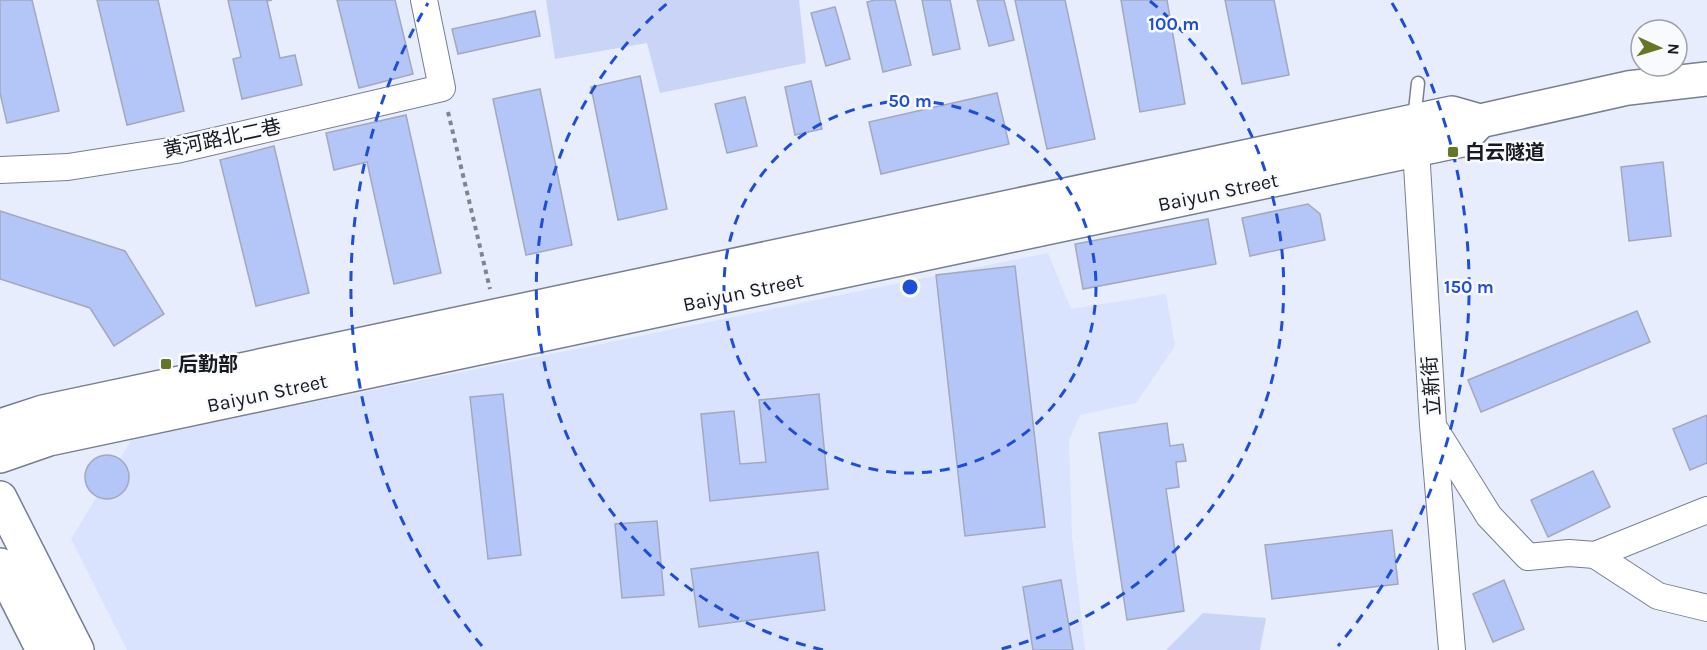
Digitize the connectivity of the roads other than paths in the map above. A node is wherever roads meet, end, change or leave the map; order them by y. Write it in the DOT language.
graph roads {
  1 [pos="424,0"];
  2 [pos="1707,80"];
  3 [pos="1418,83"];
  4 [pos="1415,136"];
  5 [pos="0,170"];
  6 [pos="1433,425"];
  7 [pos="0,426"];
  8 [pos="0,456"];
  9 [pos="0,498"];
  10 [pos="1707,510"];
  11 [pos="1595,555"];
  12 [pos="0,565"];
  13 [pos="1707,608"];
  14 [pos="43,650"];
  15 [pos="77,650"];
  16 [pos="1452,650"];
  1 -- 5 [label="street, 黄河路北二巷"];
  2 -- 4 [label="main road, Baiyun Street"];
  3 -- 4 [label="lane"];
  4 -- 6 [label="street, 立新街"];
  4 -- 7 [label="main road, Baiyun Street"];
  4 -- 8 [label="main road, Baiyun Street"];
  6 -- 11 [label="street"];
  6 -- 16 [label="street, 立新街"];
  9 -- 15 [label="main road"];
  10 -- 11 [label="street"];
  11 -- 13 [label="street"];
  12 -- 14 [label="main road"];
}
